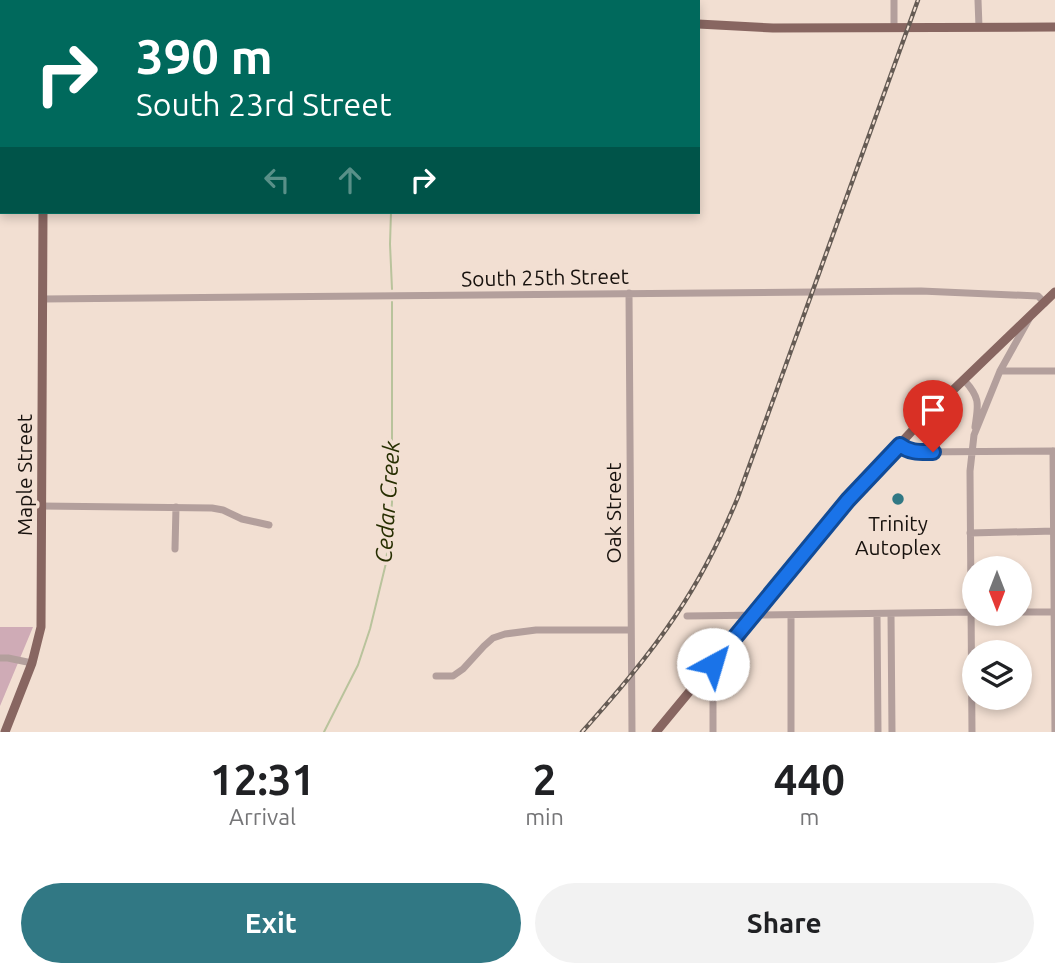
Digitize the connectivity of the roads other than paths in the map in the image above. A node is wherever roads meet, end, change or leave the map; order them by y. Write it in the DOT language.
graph roads {
  1 [pos="894,0"];
  2 [pos="978,0"];
  3 [pos="700,24"];
  4 [pos="894,27"];
  5 [pos="979,27"];
  6 [pos="1055,27"];
  7 [pos="43,214"];
  8 [pos="1055,292"];
  9 [pos="629,293"];
  10 [pos="43,299"];
  11 [pos="1045,303"];
  12 [pos="1031,317"];
  13 [pos="1000,370"];
  14 [pos="1055,370"];
  15 [pos="965,381"];
  16 [pos="974,435"];
  17 [pos="900,445"];
  18 [pos="1054,451"];
  19 [pos="972,452"];
  20 [pos="41,506"];
  21 [pos="176,507"];
  22 [pos="269,524"];
  23 [pos="1054,531"];
  24 [pos="970,533"];
  25 [pos="175,549"];
  26 [pos="971,556"];
  27 [pos="962,612"];
  28 [pos="1032,612"];
  29 [pos="1055,612"];
  30 [pos="753,614"];
  31 [pos="877,614"];
  32 [pos="891,614"];
  33 [pos="687,616"];
  34 [pos="791,616"];
  35 [pos="973,626"];
  36 [pos="630,630"];
  37 [pos="0,658"];
  38 [pos="32,663"];
  39 [pos="713,664"];
  40 [pos="436,676"];
  41 [pos="4,730"];
  42 [pos="632,732"];
  43 [pos="656,732"];
  44 [pos="713,732"];
  45 [pos="791,732"];
  46 [pos="878,732"];
  47 [pos="892,732"];
  48 [pos="972,732"];
  49 [pos="1055,732"];
  1 -- 4 [label="street"];
  2 -- 5 [label="street"];
  3 -- 4 [label="main road"];
  4 -- 5 [label="main road"];
  5 -- 6 [label="main road"];
  7 -- 10 [label="main road, Maple Street"];
  8 -- 11 [label="main road"];
  9 -- 10 [label="street, South 25th Street"];
  9 -- 11 [label="street, South 25th Street"];
  9 -- 36 [label="street, Oak Street"];
  10 -- 20 [label="main road, Maple Street"];
  11 -- 12 [label="main road"];
  12 -- 13 [label="street"];
  12 -- 15 [label="main road"];
  13 -- 14 [label="street"];
  13 -- 16 [label="street"];
  15 -- 16 [label="street"];
  15 -- 17 [label="main road"];
  16 -- 19 [label="street"];
  17 -- 19 [label="street"];
  17 -- 30 [label="main road"];
  18 -- 19 [label="street"];
  18 -- 23 [label="street"];
  19 -- 24 [label="street"];
  20 -- 21 [label="street"];
  20 -- 38 [label="main road, Maple Street"];
  21 -- 22 [label="street"];
  21 -- 25 [label="street"];
  23 -- 24 [label="street"];
  23 -- 29 [label="street"];
  24 -- 26 [label="street"];
  27 -- 32 [label="street"];
  28 -- 29 [label="street"];
  29 -- 49 [label="street"];
  30 -- 33 [label="street"];
  30 -- 34 [label="street"];
  30 -- 39 [label="main road"];
  31 -- 32 [label="street"];
  31 -- 34 [label="street"];
  31 -- 46 [label="street"];
  32 -- 47 [label="street"];
  34 -- 45 [label="street"];
  35 -- 48 [label="street"];
  36 -- 40 [label="street"];
  36 -- 42 [label="street, Oak Street"];
  37 -- 38 [label="street"];
  38 -- 41 [label="main road, Maple Street"];
  39 -- 43 [label="main road"];
  39 -- 44 [label="street"];
}
